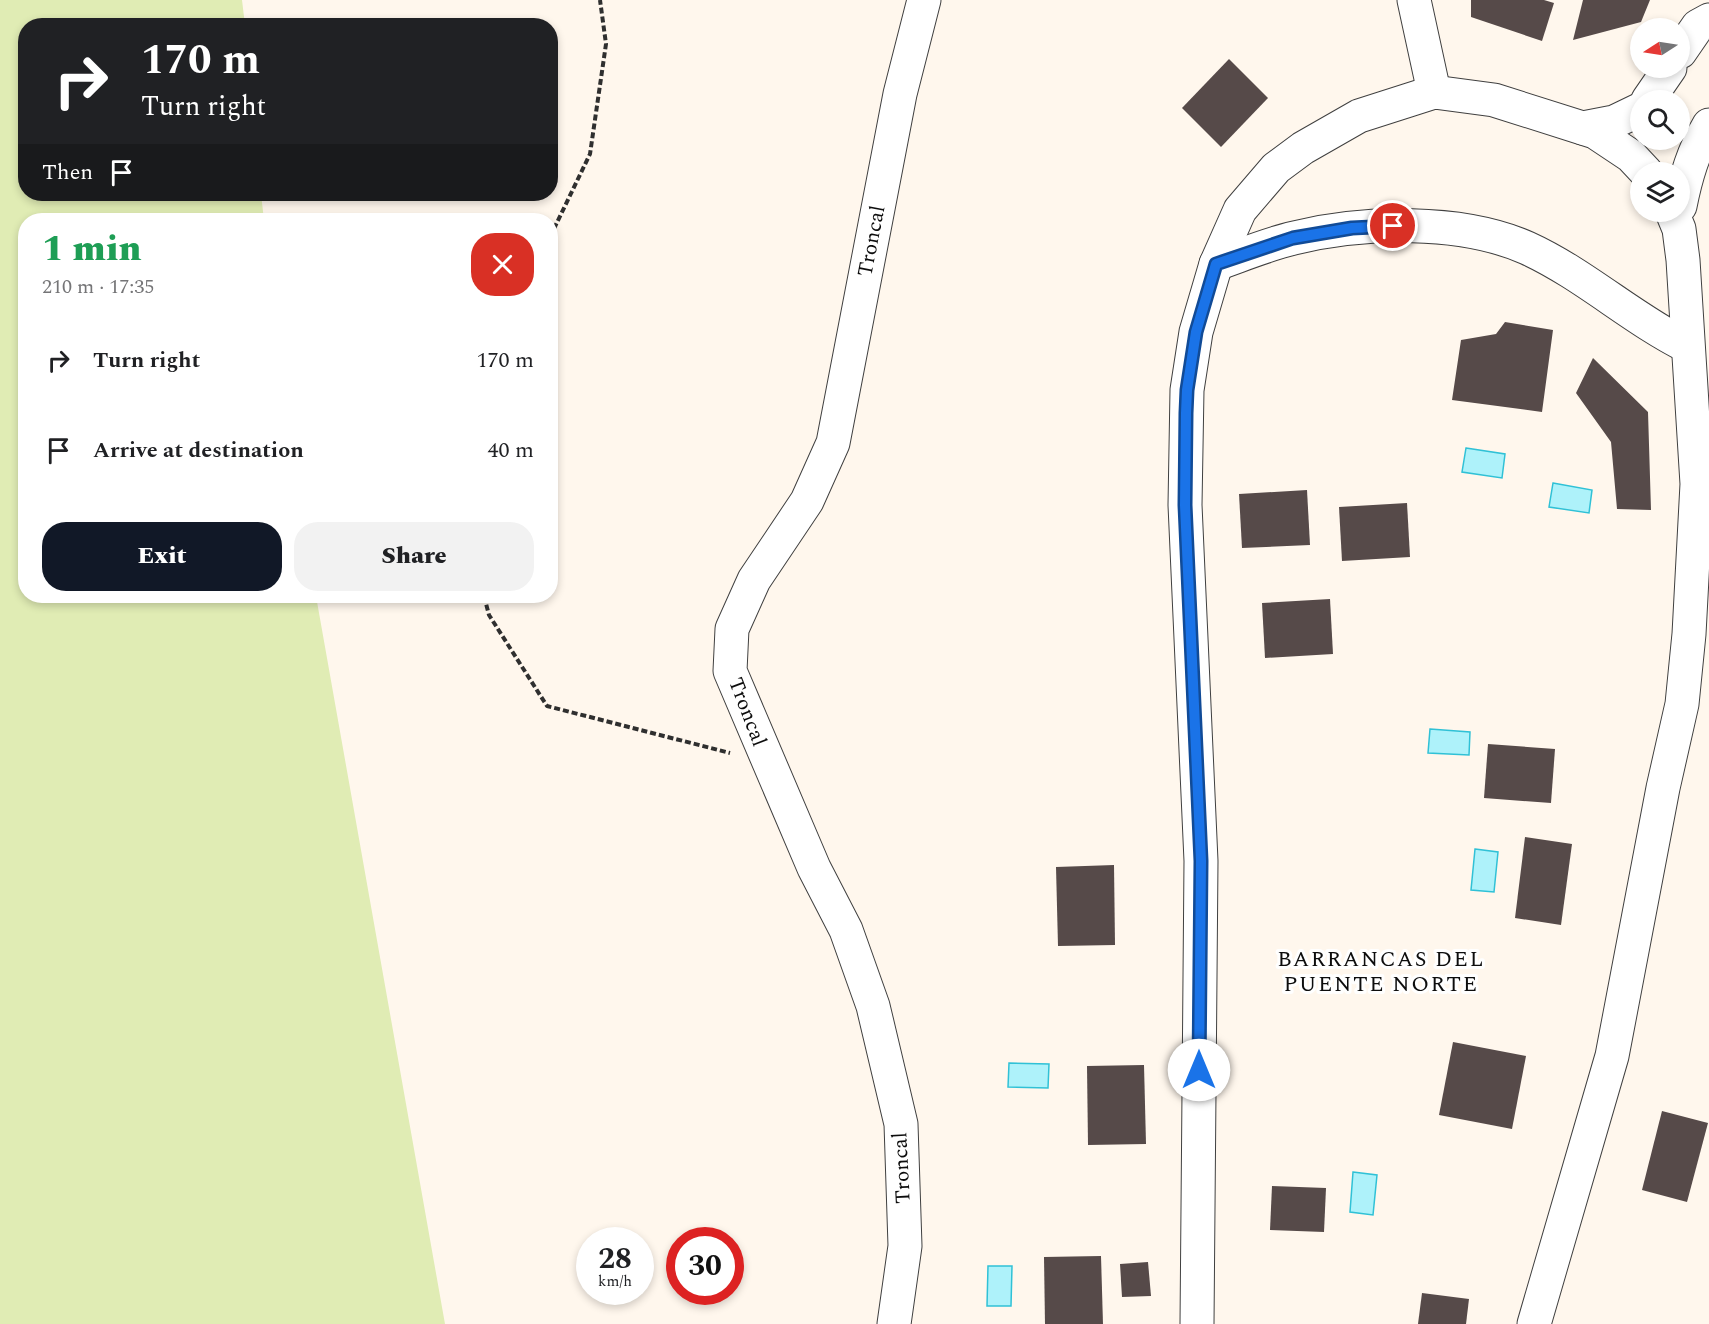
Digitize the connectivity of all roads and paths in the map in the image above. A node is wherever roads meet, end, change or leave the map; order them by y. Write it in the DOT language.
graph roads {
  1 [pos="600,0"];
  2 [pos="924,0"];
  3 [pos="1414,0"];
  4 [pos="1709,20"];
  5 [pos="1690,38"];
  6 [pos="1434,92"];
  7 [pos="1630,113"];
  8 [pos="1583,128"];
  9 [pos="1701,139"];
  10 [pos="1635,162"];
  11 [pos="1671,162"];
  12 [pos="1690,165"];
  13 [pos="558,220"];
  14 [pos="1678,222"];
  15 [pos="1683,260"];
  16 [pos="1216,264"];
  17 [pos="1709,280"];
  18 [pos="1687,346"];
  19 [pos="1709,424"];
  20 [pos="1697,484"];
  21 [pos="486,603"];
  22 [pos="768,763"];
  23 [pos="894,1324"];
  24 [pos="1197,1324"];
  25 [pos="1534,1324"];
  1 -- 13 [label="path"];
  2 -- 22 [label="street, Troncal"];
  3 -- 6 [label="street"];
  4 -- 5 [label="street"];
  6 -- 8 [label="street"];
  6 -- 16 [label="street"];
  7 -- 8 [label="street"];
  8 -- 10 [label="street"];
  9 -- 11 [label="street"];
  9 -- 12 [label="street"];
  14 -- 15 [label="street"];
  15 -- 17 [label="street"];
  15 -- 18 [label="street"];
  16 -- 18 [label="street"];
  16 -- 24 [label="street"];
  18 -- 20 [label="street"];
  19 -- 20 [label="street"];
  20 -- 25 [label="street"];
  21 -- 22 [label="path"];
  22 -- 23 [label="street, Troncal"];
}
